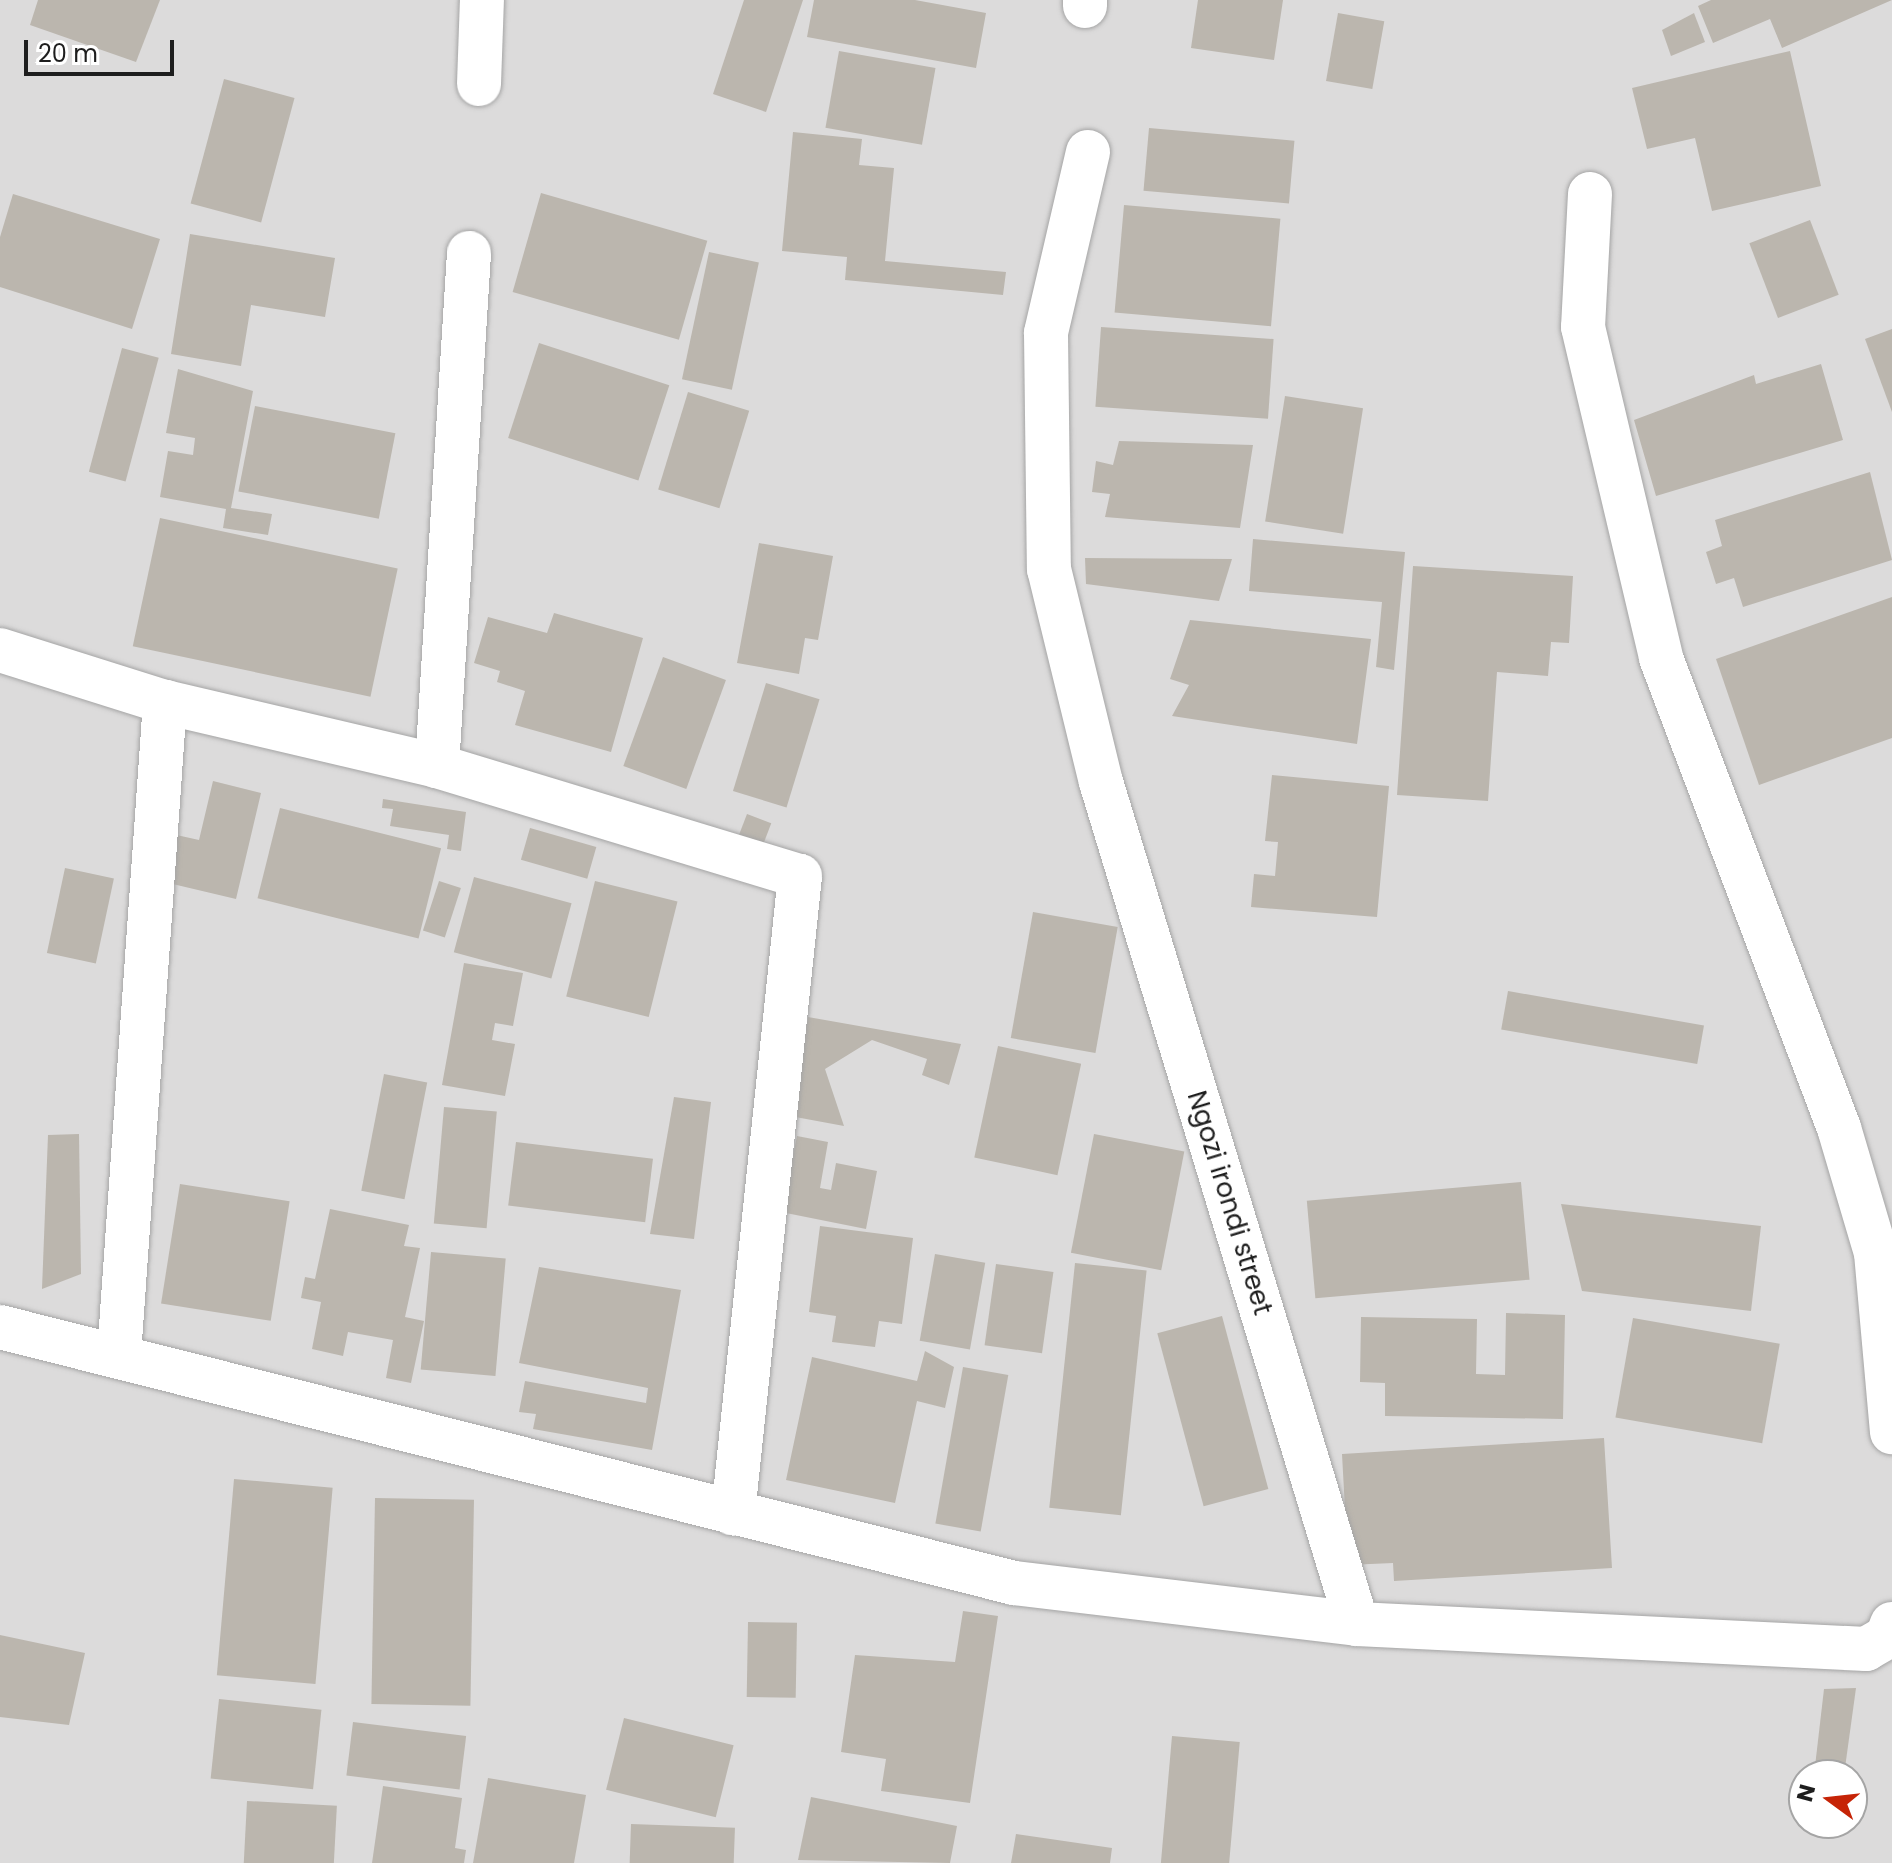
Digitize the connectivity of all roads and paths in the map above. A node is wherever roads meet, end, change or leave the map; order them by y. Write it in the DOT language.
graph roads {
  1 [pos="482,0"];
  2 [pos="479,84"];
  3 [pos="1088,152"];
  4 [pos="1590,194"];
  5 [pos="469,253"];
  6 [pos="0,650"];
  7 [pos="165,702"];
  8 [pos="437,766"];
  9 [pos="0,1327"];
  10 [pos="119,1355"];
  11 [pos="1891,1370"];
  12 [pos="1892,1432"];
  13 [pos="733,1513"];
  14 [pos="1357,1624"];
  15 [pos="1892,1624"];
  1 -- 2 [label="street"];
  3 -- 14 [label="street, Ngozi irondi street"];
  4 -- 11 [label="street"];
  5 -- 8 [label="street"];
  6 -- 7 [label="street"];
  7 -- 8 [label="street"];
  7 -- 10 [label="street"];
  8 -- 13 [label="street"];
  9 -- 10 [label="street"];
  10 -- 13 [label="street"];
  11 -- 12 [label="street"];
  13 -- 14 [label="street"];
  14 -- 15 [label="street"];
}
